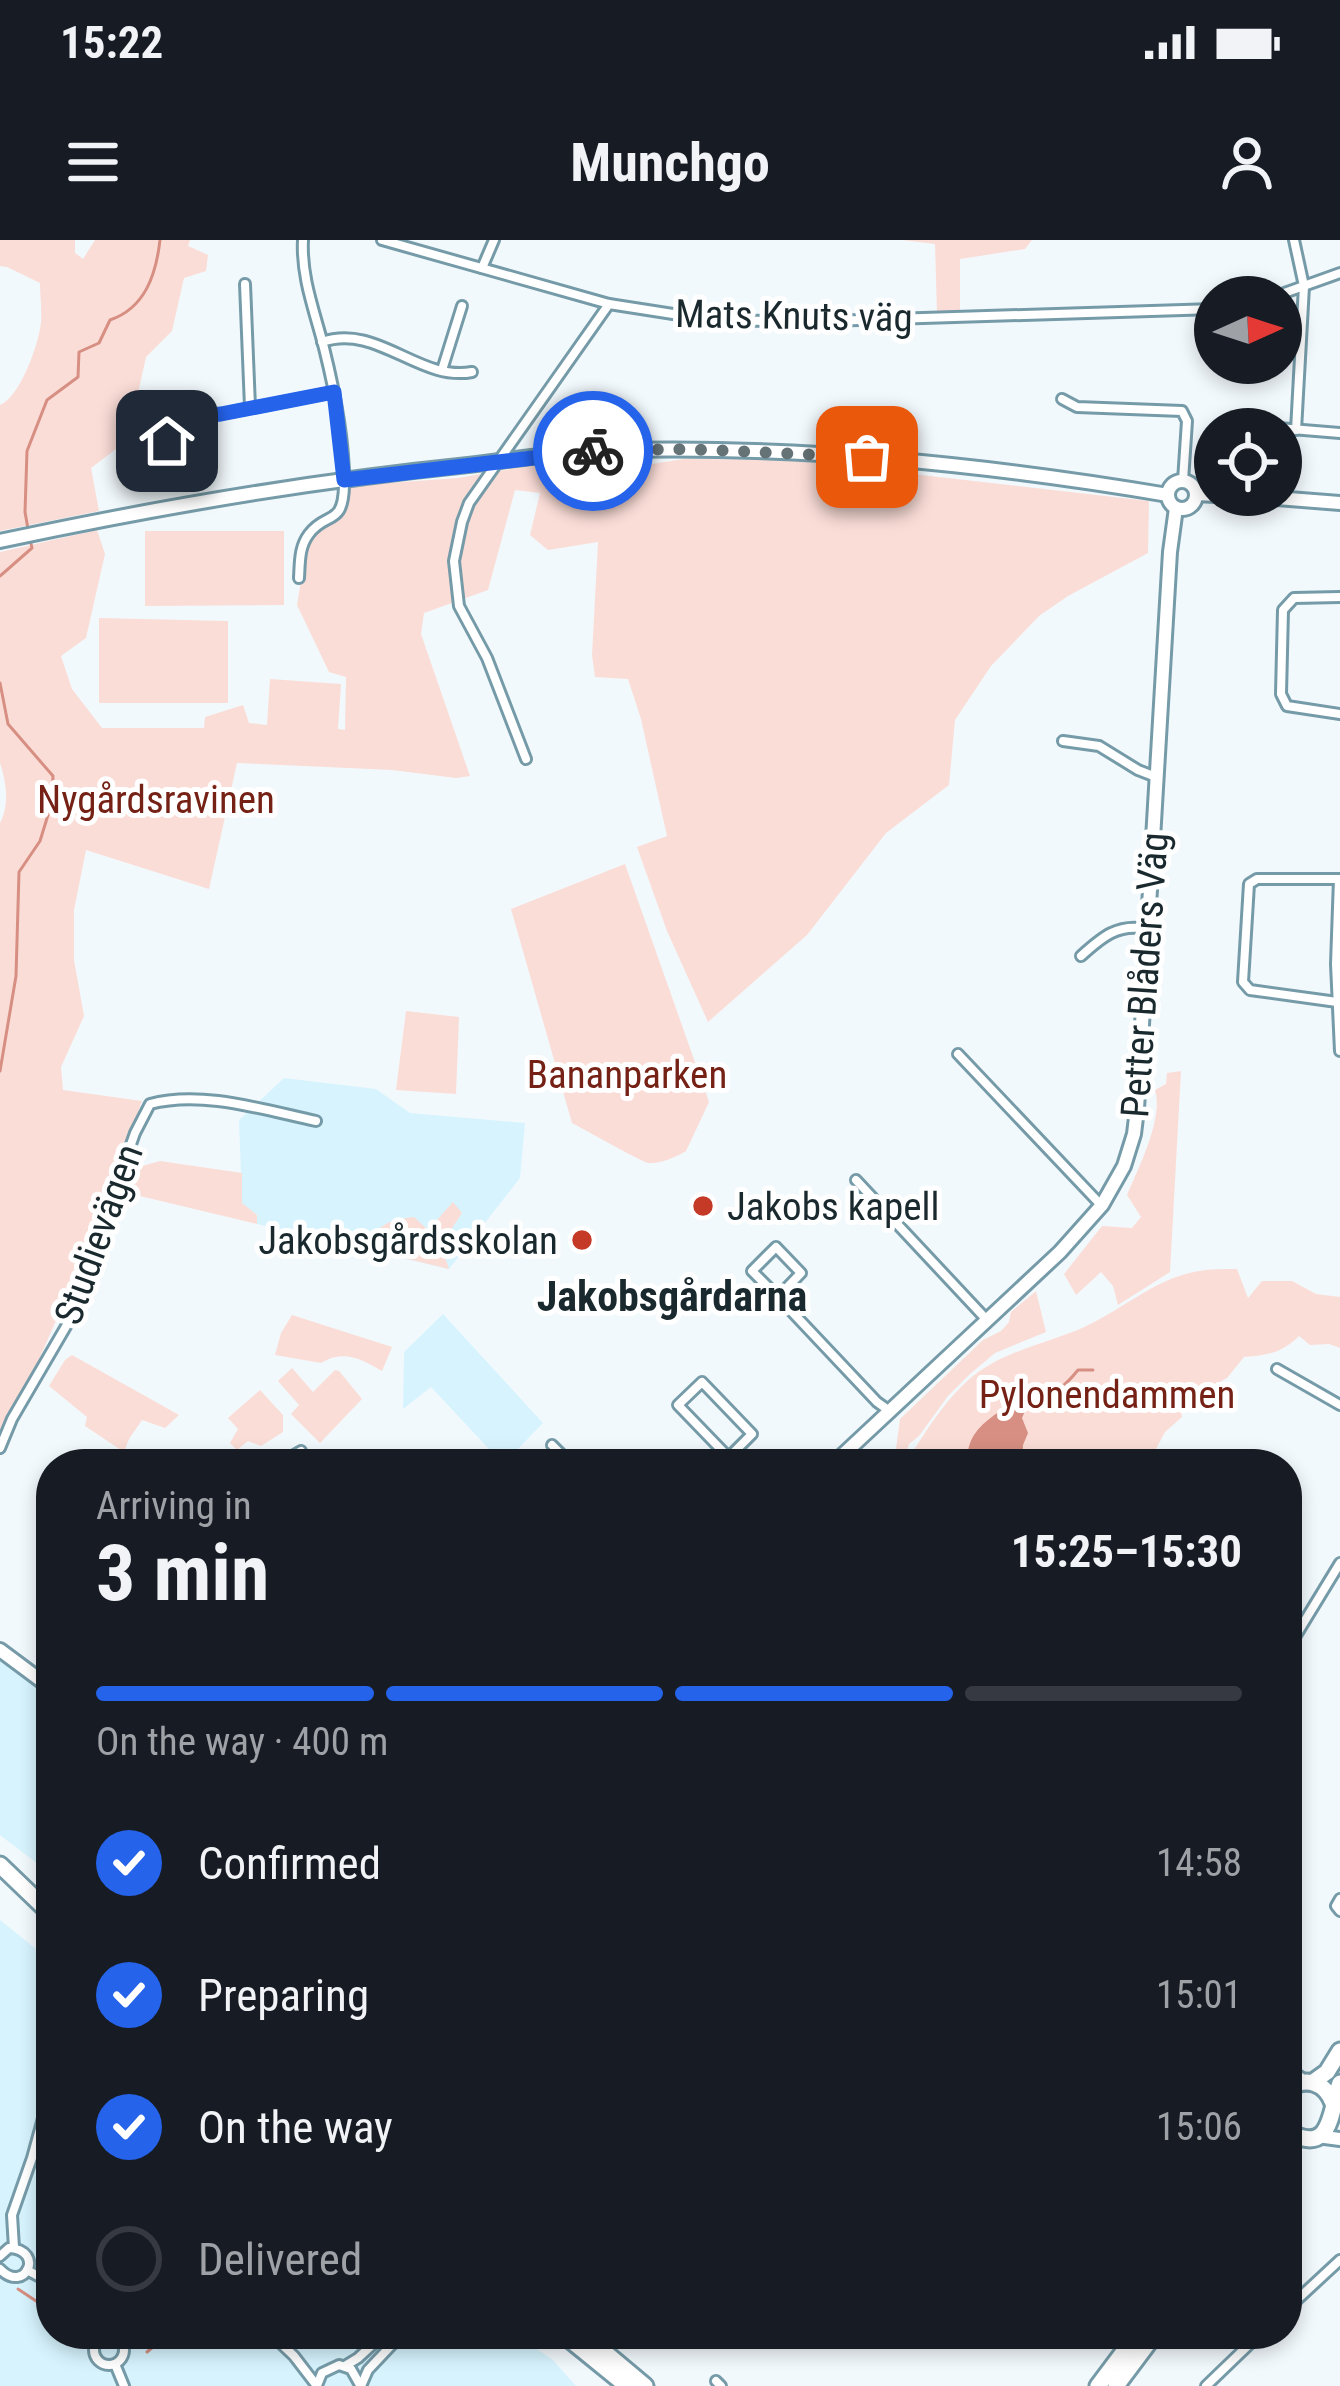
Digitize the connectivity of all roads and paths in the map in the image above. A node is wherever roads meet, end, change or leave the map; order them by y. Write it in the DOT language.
graph roads {
  1 [pos="303,240"];
  2 [pos="382,240"];
  3 [pos="494,240"];
  4 [pos="1294,240"];
  5 [pos="482,268"];
  6 [pos="1340,274"];
  7 [pos="245,284"];
  8 [pos="1304,286"];
  9 [pos="609,304"];
  10 [pos="462,307"];
  11 [pos="1194,310"];
  12 [pos="322,342"];
  13 [pos="442,370"];
  14 [pos="472,372"];
  15 [pos="334,392"];
  16 [pos="1062,399"];
  17 [pos="250,407"];
  18 [pos="1297,408"];
  19 [pos="1302,430"];
  20 [pos="1340,433"];
  21 [pos="167,454"];
  22 [pos="496,462"];
  23 [pos="344,480"];
  24 [pos="1183,481"];
  25 [pos="1194,488"];
  26 [pos="1168,495"];
  27 [pos="1302,499"];
  28 [pos="1194,500"];
  29 [pos="1340,502"];
  30 [pos="1176,508"];
  31 [pos="0,541"];
  32 [pos="298,578"];
  33 [pos="1340,596"];
  34 [pos="1340,714"];
  35 [pos="1063,741"];
  36 [pos="526,759"];
  37 [pos="1156,777"];
  38 [pos="1340,877"];
  39 [pos="1339,913"];
  40 [pos="1147,929"];
  41 [pos="1082,956"];
  42 [pos="1336,1002"];
  43 [pos="1340,1051"];
  44 [pos="958,1054"];
  45 [pos="316,1120"];
  46 [pos="856,1180"];
  47 [pos="1102,1205"];
  48 [pos="778,1297"];
  49 [pos="986,1320"];
  50 [pos="1277,1369"];
  51 [pos="1340,1406"];
  52 [pos="891,1412"];
  53 [pos="552,1445"];
  54 [pos="0,1448"];
  55 [pos="556,1449"];
  56 [pos="720,1449"];
  57 [pos="741,1449"];
  58 [pos="850,1449"];
  59 [pos="1340,1563"];
  60 [pos="1302,1626"];
  61 [pos="0,1650"];
  62 [pos="36,1677"];
  63 [pos="0,1865"];
  64 [pos="36,1898"];
  65 [pos="1340,1899"];
  66 [pos="1340,1911"];
  67 [pos="1340,2050"];
  68 [pos="1340,2083"];
  69 [pos="1302,2084"];
  70 [pos="1302,2084"];
  71 [pos="1336,2115"];
  72 [pos="1302,2135"];
  73 [pos="1302,2137"];
  74 [pos="1340,2139"];
  75 [pos="36,2143"];
  76 [pos="14,2248"];
  77 [pos="0,2256"];
  78 [pos="1340,2260"];
  79 [pos="0,2269"];
  80 [pos="27,2270"];
  81 [pos="36,2275"];
  82 [pos="1302,2295"];
  83 [pos="94,2349"];
  84 [pos="124,2349"];
  85 [pos="286,2349"];
  86 [pos="368,2349"];
  87 [pos="388,2349"];
  88 [pos="581,2349"];
  89 [pos="601,2349"];
  90 [pos="1133,2349"];
  91 [pos="1137,2349"];
  92 [pos="1244,2349"];
  93 [pos="293,2356"];
  94 [pos="115,2364"];
  95 [pos="345,2366"];
  96 [pos="328,2368"];
  97 [pos="124,2386"];
  98 [pos="317,2386"];
  99 [pos="360,2386"];
  100 [pos="627,2386"];
  101 [pos="645,2386"];
  102 [pos="1098,2386"];
  103 [pos="1116,2386"];
  104 [pos="1206,2386"];
  1 -- 12 [label="street"];
  2 -- 5 [label="street, Mats Knuts väg"];
  3 -- 5 [label="street"];
  4 -- 8 [label="street"];
  5 -- 9 [label="street, Mats Knuts väg"];
  6 -- 8 [label="street"];
  7 -- 17 [label="street"];
  8 -- 18 [label="street"];
  9 -- 11 [label="street, Mats Knuts väg"];
  9 -- 22 [label="street"];
  10 -- 13 [label="street"];
  12 -- 13 [label="street"];
  12 -- 15 [label="street"];
  13 -- 14 [label="street"];
  15 -- 17 [label="street"];
  15 -- 23 [label="street"];
  16 -- 24 [label="street"];
  17 -- 21 [label="street"];
  19 -- 20 [label="street"];
  22 -- 23 [label="street"];
  22 -- 26 [label="street"];
  22 -- 36 [label="street"];
  23 -- 31 [label="street"];
  23 -- 32 [label="street"];
  24 -- 25 [label="street"];
  24 -- 26 [label="street"];
  26 -- 30 [label="street"];
  27 -- 29 [label="street"];
  28 -- 30 [label="street"];
  30 -- 37 [label="street, Petter Blåders Väg"];
  33 -- 34 [label="street"];
  35 -- 37 [label="street"];
  37 -- 40 [label="street, Petter Blåders Väg"];
  38 -- 39 [label="street"];
  38 -- 42 [label="street"];
  39 -- 42 [label="street"];
  40 -- 41 [label="street"];
  40 -- 47 [label="street, Petter Blåders Väg"];
  42 -- 43 [label="street"];
  44 -- 47 [label="street"];
  45 -- 54 [label="street, Studievägen"];
  46 -- 49 [label="street"];
  47 -- 49 [label="street, Petter Blåders Väg"];
  48 -- 48 [label="street"];
  48 -- 52 [label="street"];
  49 -- 52 [label="street, Petter Blåders Väg"];
  50 -- 51 [label="street"];
  52 -- 58 [label="street, Petter Blåders Väg"];
  53 -- 55 [label="street"];
  56 -- 57 [label="street"];
  59 -- 60 [label="street"];
  61 -- 62 [label="street"];
  63 -- 64 [label="highway"];
  65 -- 66 [label="street"];
  67 -- 69 [label="highway"];
  68 -- 71 [label="highway"];
  70 -- 71 [label="highway"];
  71 -- 72 [label="highway"];
  73 -- 74 [label="street"];
  75 -- 76 [label="street"];
  76 -- 77 [label="street"];
  76 -- 80 [label="street"];
  78 -- 82 [label="street"];
  79 -- 80 [label="street"];
  80 -- 81 [label="street"];
  83 -- 94 [label="street"];
  84 -- 94 [label="street"];
  85 -- 93 [label="street"];
  86 -- 95 [label="street"];
  87 -- 99 [label="street"];
  88 -- 100 [label="highway"];
  89 -- 101 [label="highway"];
  90 -- 102 [label="highway"];
  91 -- 103 [label="highway"];
  92 -- 104 [label="street"];
  93 -- 96 [label="street"];
  93 -- 98 [label="street"];
  94 -- 97 [label="street"];
  95 -- 96 [label="street"];
  95 -- 99 [label="street"];
  96 -- 98 [label="street"];
}
